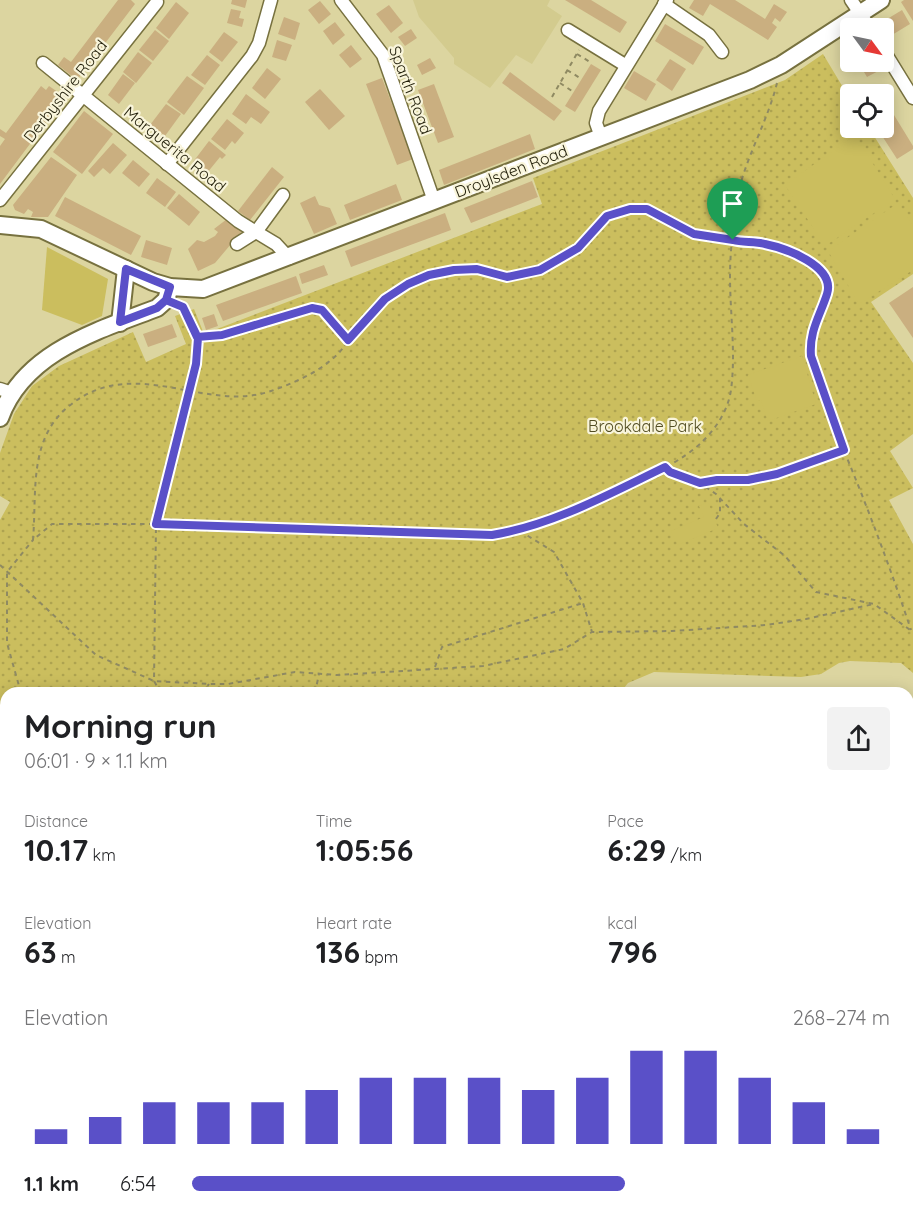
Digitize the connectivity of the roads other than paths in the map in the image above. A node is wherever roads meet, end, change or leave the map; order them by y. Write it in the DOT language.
graph roads {
  1 [pos="271,0"];
  2 [pos="341,0"];
  3 [pos="881,0"];
  4 [pos="157,2"];
  5 [pos="665,2"];
  6 [pos="856,7"];
  7 [pos="568,30"];
  8 [pos="722,52"];
  9 [pos="43,63"];
  10 [pos="626,65"];
  11 [pos="894,67"];
  12 [pos="82,96"];
  13 [pos="913,98"];
  14 [pos="600,137"];
  15 [pos="167,164"];
  16 [pos="283,195"];
  17 [pos="0,200"];
  18 [pos="434,201"];
  19 [pos="0,225"];
  20 [pos="256,232"];
  21 [pos="237,244"];
  22 [pos="289,258"];
  23 [pos="126,269"];
  24 [pos="168,293"];
  25 [pos="120,322"];
  26 [pos="6,391"];
  27 [pos="0,418"];
  1 -- 15 [label="street"];
  2 -- 18 [label="street, Sparth Road"];
  3 -- 6 [label="street, Droylsden Road"];
  4 -- 12 [label="street, Derbyshire Road"];
  5 -- 8 [label="street"];
  5 -- 10 [label="street"];
  6 -- 14 [label="street, Droylsden Road"];
  7 -- 10 [label="street"];
  9 -- 12 [label="street, Marguerita Road"];
  10 -- 14 [label="street"];
  11 -- 13 [label="street"];
  12 -- 15 [label="street, Marguerita Road"];
  12 -- 17 [label="street, Derbyshire Road"];
  14 -- 18 [label="street, Droylsden Road"];
  15 -- 20 [label="street, Marguerita Road"];
  16 -- 20 [label="street"];
  18 -- 22 [label="street, Droylsden Road"];
  19 -- 23 [label="street, Droylsden Road"];
  20 -- 21 [label="street"];
  20 -- 22 [label="street, Marguerita Road"];
  22 -- 24 [label="street, Droylsden Road"];
  23 -- 24 [label="street, Droylsden Road"];
  23 -- 25 [label="street"];
  24 -- 25 [label="street"];
  25 -- 26 [label="street"];
  26 -- 27 [label="street"];
}
